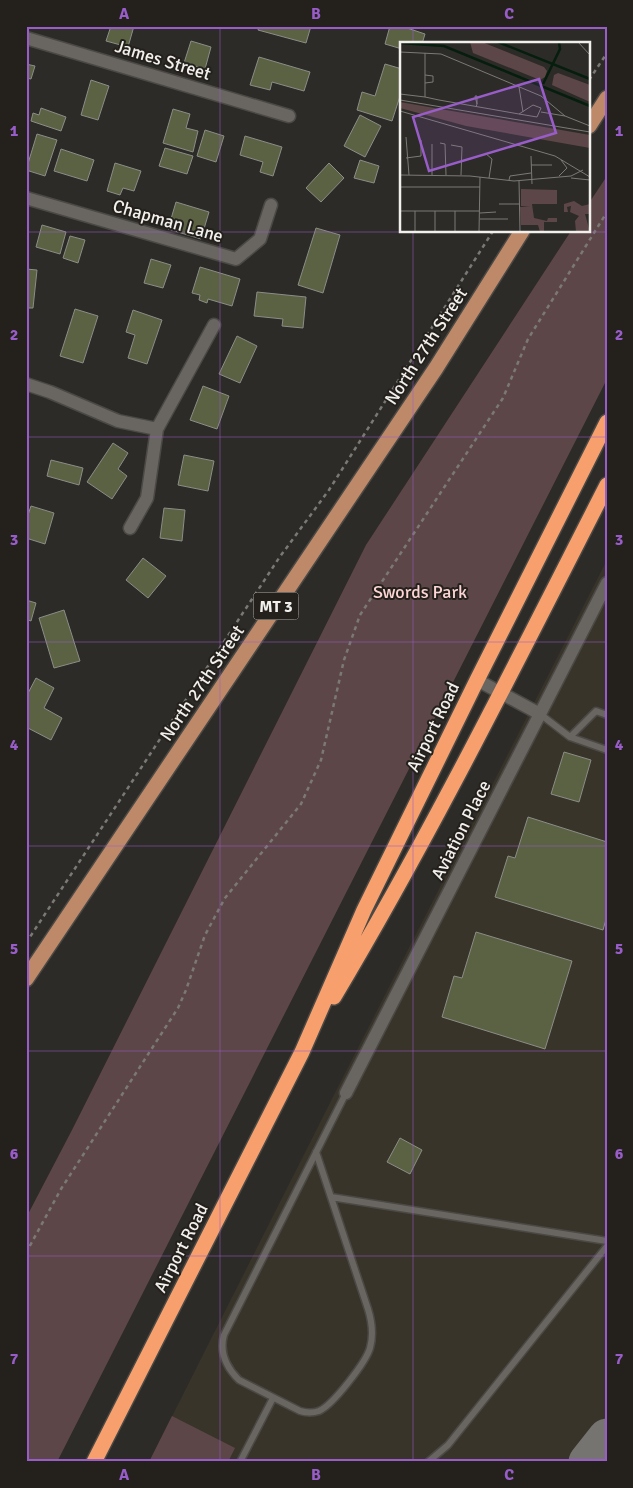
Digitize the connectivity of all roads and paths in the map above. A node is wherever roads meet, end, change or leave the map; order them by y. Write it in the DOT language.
graph roads {
  1 [pos="26,38"];
  2 [pos="607,53"];
  3 [pos="590,78"];
  4 [pos="607,98"];
  5 [pos="289,116"];
  6 [pos="590,124"];
  7 [pos="26,198"];
  8 [pos="271,205"];
  9 [pos="607,212"];
  10 [pos="492,232"];
  11 [pos="521,232"];
  12 [pos="214,325"];
  13 [pos="26,384"];
  14 [pos="607,422"];
  15 [pos="158,429"];
  16 [pos="607,485"];
  17 [pos="130,528"];
  18 [pos="607,583"];
  19 [pos="477,680"];
  20 [pos="500,693"];
  21 [pos="540,714"];
  22 [pos="607,715"];
  23 [pos="570,737"];
  24 [pos="607,750"];
  25 [pos="26,942"];
  26 [pos="26,979"];
  27 [pos="302,1052"];
  28 [pos="346,1093"];
  29 [pos="316,1152"];
  30 [pos="331,1197"];
  31 [pos="607,1241"];
  32 [pos="607,1246"];
  33 [pos="26,1254"];
  34 [pos="273,1398"];
  35 [pos="94,1462"];
  36 [pos="240,1462"];
  37 [pos="428,1462"];
  1 -- 5 [label="street, James Street"];
  2 -- 3 [label="path"];
  4 -- 6 [label="main road"];
  7 -- 8 [label="street, Chapman Lane"];
  9 -- 33 [label="path"];
  10 -- 25 [label="path"];
  11 -- 26 [label="main road, North 27th Street / MT 3"];
  12 -- 15 [label="street"];
  13 -- 15 [label="street"];
  14 -- 19 [label="highway, Airport Road"];
  15 -- 17 [label="street"];
  16 -- 20 [label="highway, Airport Road"];
  18 -- 21 [label="street, Aviation Place"];
  19 -- 20 [label="street"];
  19 -- 27 [label="highway, Airport Road"];
  20 -- 21 [label="street"];
  20 -- 27 [label="highway, Airport Road"];
  21 -- 23 [label="lane"];
  21 -- 28 [label="street, Aviation Place"];
  22 -- 23 [label="lane"];
  23 -- 24 [label="lane"];
  27 -- 35 [label="highway, Airport Road"];
  28 -- 29 [label="lane"];
  29 -- 30 [label="lane"];
  29 -- 34 [label="lane"];
  30 -- 31 [label="lane"];
  30 -- 34 [label="lane"];
  32 -- 37 [label="lane"];
  34 -- 36 [label="lane"];
}
